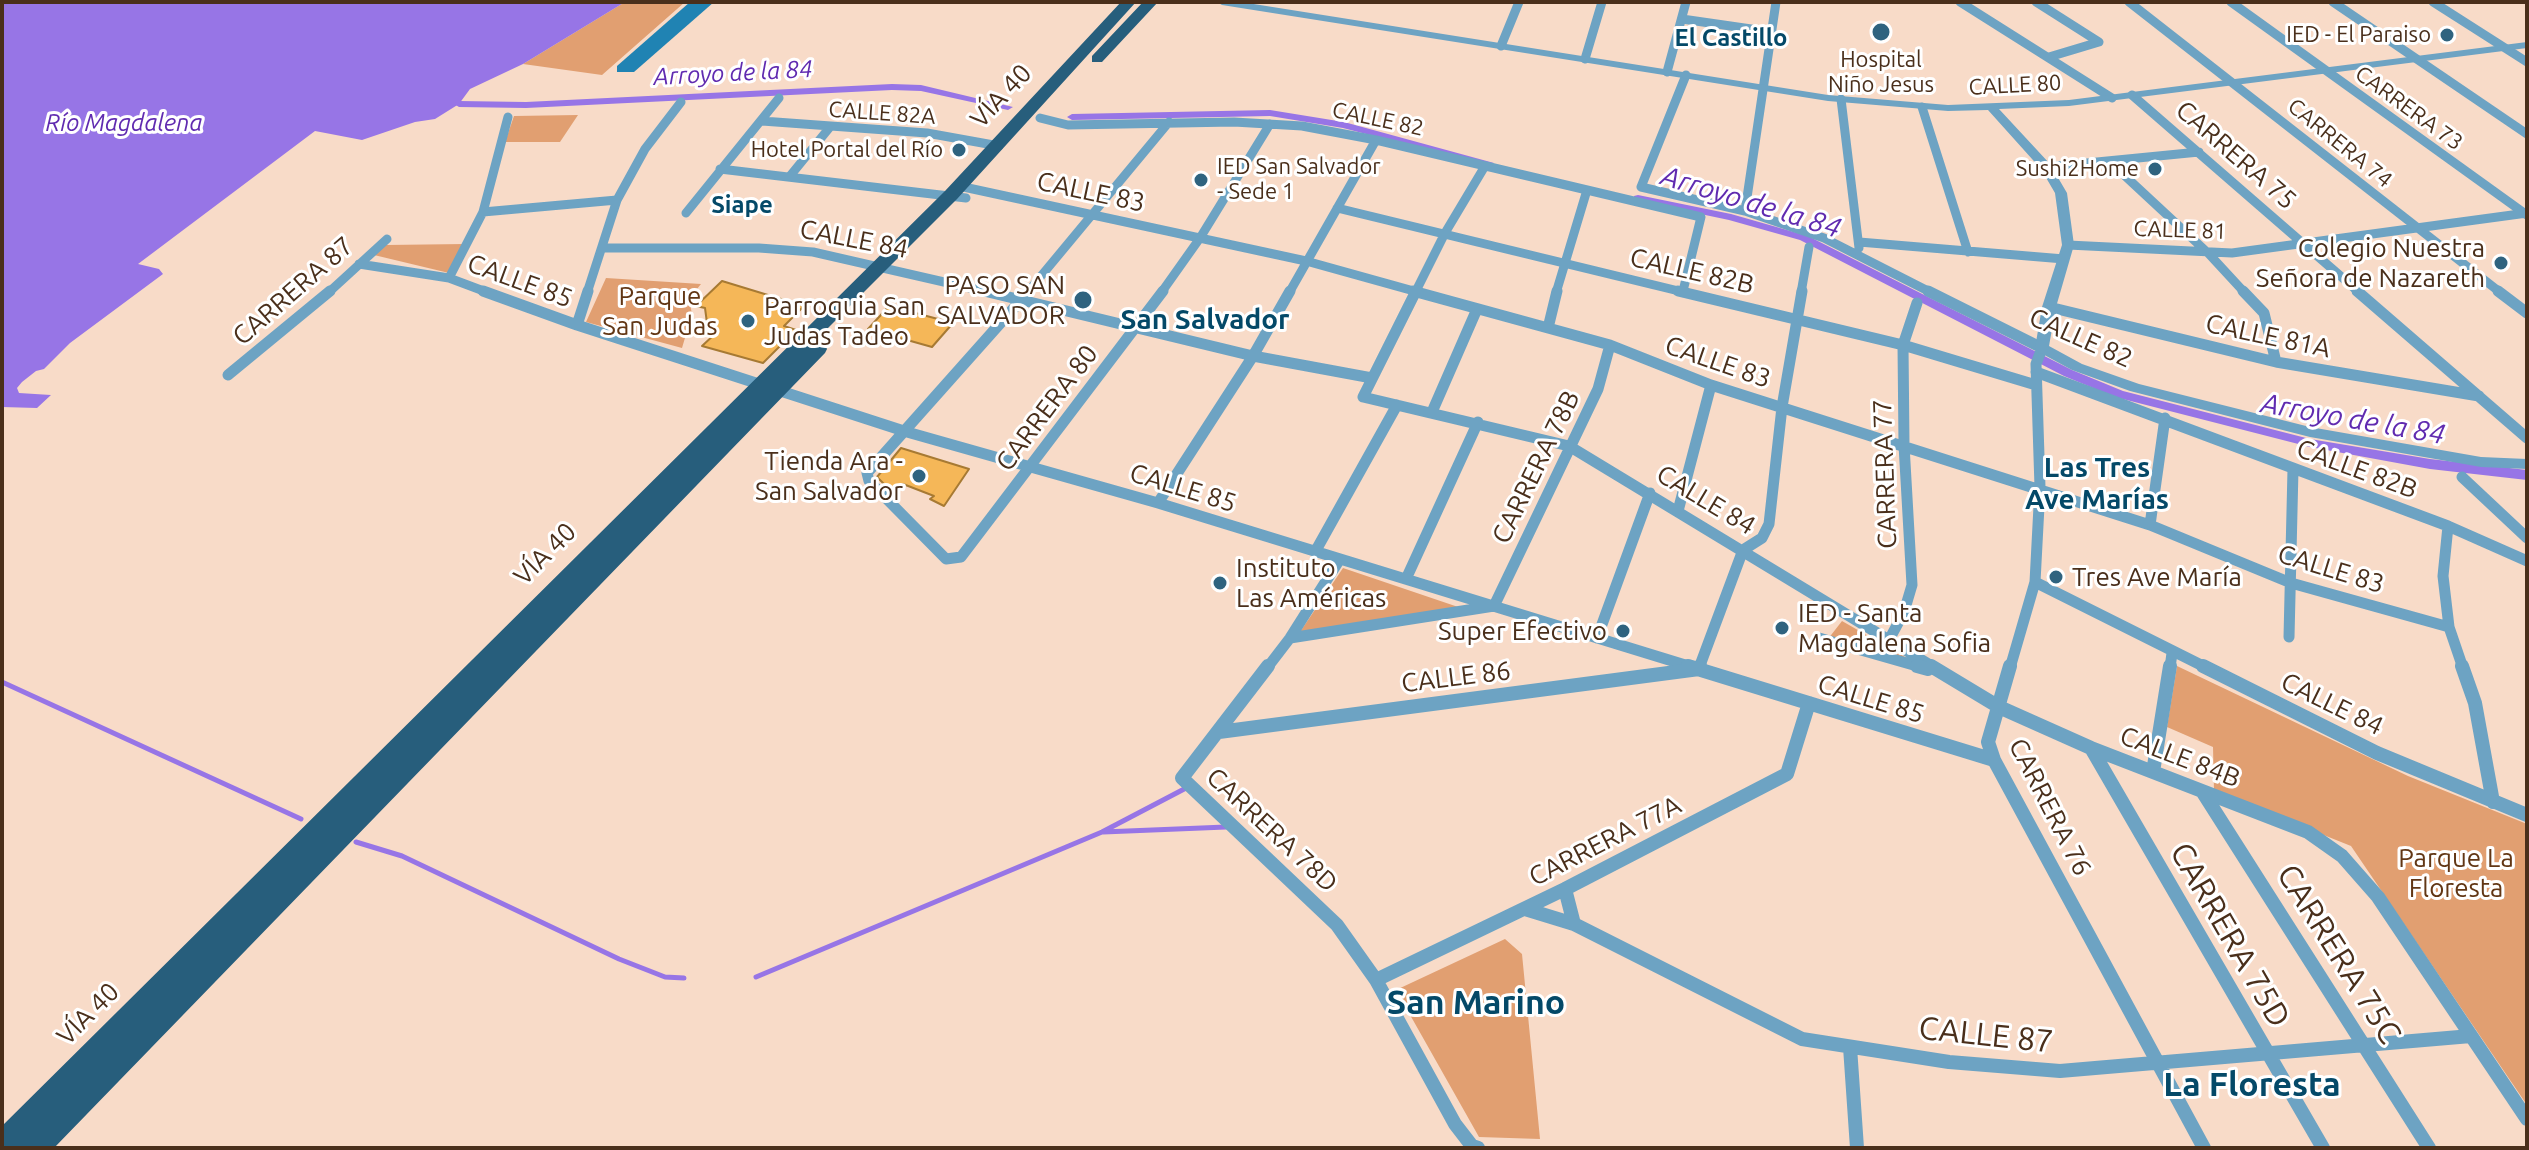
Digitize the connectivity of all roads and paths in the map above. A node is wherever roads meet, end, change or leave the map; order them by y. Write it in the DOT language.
graph roads {
  1 [pos="697,2"];
  2 [pos="708,2"];
  3 [pos="1129,2"];
  4 [pos="1151,2"];
  5 [pos="1222,2"];
  6 [pos="1519,2"];
  7 [pos="1602,2"];
  8 [pos="1686,2"];
  9 [pos="1776,2"];
  10 [pos="1960,2"];
  11 [pos="2036,2"];
  12 [pos="2129,2"];
  13 [pos="2231,2"];
  14 [pos="2333,2"];
  15 [pos="2433,2"];
  16 [pos="1682,19"];
  17 [pos="1772,32"];
  18 [pos="2527,45"];
  19 [pos="1501,46"];
  20 [pos="2505,48"];
  21 [pos="2049,57"];
  22 [pos="1585,59"];
  23 [pos="2417,59"];
  24 [pos="2527,62"];
  25 [pos="2322,69"];
  26 [pos="1667,72"];
  27 [pos="1686,75"];
  28 [pos="2233,81"];
  29 [pos="1765,87"];
  30 [pos="2132,95"];
  31 [pos="779,98"];
  32 [pos="2112,98"];
  33 [pos="1841,99"];
  34 [pos="681,102"];
  35 [pos="1922,107"];
  36 [pos="1992,108"];
  37 [pos="508,117"];
  38 [pos="1040,118"];
  39 [pos="762,121"];
  40 [pos="1169,122"];
  41 [pos="1270,124"];
  42 [pos="830,127"];
  43 [pos="2527,134"];
  44 [pos="1376,140"];
  45 [pos="999,146"];
  46 [pos="2199,152"];
  47 [pos="2110,162"];
  48 [pos="1485,166"];
  49 [pos="2046,167"];
  50 [pos="720,169"];
  51 [pos="790,176"];
  52 [pos="1587,190"];
  53 [pos="962,192"];
  54 [pos="617,200"];
  55 [pos="1337,208"];
  56 [pos="1745,211"];
  57 [pos="483,212"];
  58 [pos="686,213"];
  59 [pos="2526,214"];
  60 [pos="1093,216"];
  61 [pos="2419,229"];
  62 [pos="1445,233"];
  63 [pos="1200,238"];
  64 [pos="387,239"];
  65 [pos="1859,242"];
  66 [pos="2305,244"];
  67 [pos="2068,245"];
  68 [pos="1809,247"];
  69 [pos="604,248"];
  70 [pos="1968,252"];
  71 [pos="2209,254"];
  72 [pos="1860,255"];
  73 [pos="2064,259"];
  74 [pos="1306,261"];
  75 [pos="1563,263"];
  76 [pos="359,264"];
  77 [pos="887,268"];
  78 [pos="449,278"];
  79 [pos="1415,291"];
  80 [pos="1683,291"];
  81 [pos="1020,301"];
  82 [pos="1917,303"];
  83 [pos="2049,307"];
  84 [pos="1477,309"];
  85 [pos="2527,313"];
  86 [pos="1795,318"];
  87 [pos="577,325"];
  88 [pos="1548,328"];
  89 [pos="1135,330"];
  90 [pos="1610,345"];
  91 [pos="1903,345"];
  92 [pos="2041,350"];
  93 [pos="1253,356"];
  94 [pos="2276,362"];
  95 [pos="2036,374"];
  96 [pos="228,375"];
  97 [pos="1372,378"];
  98 [pos="1711,385"];
  99 [pos="769,388"];
  100 [pos="2479,396"];
  101 [pos="1397,405"];
  102 [pos="1782,407"];
  103 [pos="1432,412"];
  104 [pos="2165,418"];
  105 [pos="1478,422"];
  106 [pos="907,432"];
  107 [pos="2527,438"];
  108 [pos="1904,445"];
  109 [pos="1569,446"];
  110 [pos="2527,464"];
  111 [pos="1030,467"];
  112 [pos="2293,469"];
  113 [pos="2462,477"];
  114 [pos="2040,487"];
  115 [pos="1650,493"];
  116 [pos="1158,503"];
  117 [pos="1678,511"];
  118 [pos="2150,525"];
  119 [pos="2448,526"];
  120 [pos="2527,538"];
  121 [pos="1743,550"];
  122 [pos="1315,552"];
  123 [pos="1340,559"];
  124 [pos="2527,561"];
  125 [pos="1406,579"];
  126 [pos="2035,582"];
  127 [pos="2291,583"];
  128 [pos="1494,606"];
  129 [pos="2449,627"];
  130 [pos="2289,637"];
  131 [pos="1290,638"];
  132 [pos="1597,638"];
  133 [pos="1819,638"];
  134 [pos="1889,640"];
  135 [pos="2172,653"];
  136 [pos="1699,669"];
  137 [pos="1946,675"];
  138 [pos="1809,703"];
  139 [pos="1999,707"];
  140 [pos="1219,732"];
  141 [pos="2091,748"];
  142 [pos="1994,760"];
  143 [pos="2153,772"];
  144 [pos="2202,791"];
  145 [pos="2493,802"];
  146 [pos="2527,815"];
  147 [pos="1565,889"];
  148 [pos="1525,909"];
  149 [pos="1574,924"];
  150 [pos="1376,980"];
  151 [pos="2471,1036"];
  152 [pos="1850,1047"];
  153 [pos="2365,1047"];
  154 [pos="2267,1054"];
  155 [pos="2160,1062"];
  156 [pos="2527,1119"];
  157 [pos="2,1147"];
  158 [pos="1475,1147"];
  159 [pos="33,1148"];
  160 [pos="1857,1148"];
  161 [pos="2204,1148"];
  162 [pos="2323,1148"];
  163 [pos="2429,1148"];
  1 -- 2 [label="main road"];
  3 -- 45 [label="highway, VÍA 40"];
  4 -- 38 [label="highway, VÍA 40"];
  5 -- 19 [label="street, CALLE 80"];
  6 -- 19 [label="street"];
  7 -- 22 [label="street"];
  8 -- 16 [label="street"];
  9 -- 17 [label="street"];
  10 -- 21 [label="street"];
  11 -- 21 [label="street"];
  12 -- 28 [label="street, CARRERA 74"];
  13 -- 25 [label="street, CARRERA 73"];
  14 -- 23 [label="street"];
  15 -- 20 [label="street"];
  16 -- 17 [label="street"];
  16 -- 26 [label="street"];
  17 -- 29 [label="street"];
  18 -- 20 [label="street, CALLE 80"];
  19 -- 22 [label="street, CALLE 80"];
  20 -- 23 [label="street, CALLE 80"];
  20 -- 24 [label="street"];
  21 -- 32 [label="street"];
  22 -- 26 [label="street, CALLE 80"];
  23 -- 25 [label="street, CALLE 80"];
  23 -- 43 [label="street"];
  25 -- 28 [label="street, CALLE 80"];
  25 -- 59 [label="street, CARRERA 73"];
  26 -- 27 [label="street, CALLE 80"];
  27 -- 29 [label="street, CALLE 80"];
  27 -- 56 [label="street, CALLE 82"];
  28 -- 30 [label="street, CALLE 80"];
  28 -- 61 [label="street, CARRERA 74"];
  29 -- 33 [label="street, CALLE 80"];
  29 -- 56 [label="street"];
  30 -- 32 [label="street, CALLE 80"];
  30 -- 46 [label="street, CARRERA 75"];
  31 -- 39 [label="street"];
  32 -- 36 [label="street, CALLE 80"];
  33 -- 35 [label="street, CALLE 80"];
  33 -- 65 [label="street"];
  34 -- 54 [label="street"];
  35 -- 36 [label="street, CALLE 80"];
  35 -- 70 [label="street"];
  36 -- 49 [label="street, CARRERA 76"];
  37 -- 57 [label="street"];
  38 -- 40 [label="street, CALLE 82"];
  38 -- 53 [label="highway, VÍA 40"];
  39 -- 42 [label="street, CALLE 82A"];
  39 -- 50 [label="street"];
  40 -- 41 [label="street, CALLE 82"];
  40 -- 60 [label="street"];
  41 -- 44 [label="street, CALLE 82"];
  41 -- 63 [label="street, CARRERA 80"];
  42 -- 45 [label="street, CALLE 82A"];
  42 -- 51 [label="street"];
  44 -- 48 [label="street, CALLE 82"];
  44 -- 55 [label="street"];
  45 -- 53 [label="highway, VÍA 40"];
  46 -- 47 [label="street"];
  46 -- 66 [label="street, CARRERA 75"];
  47 -- 49 [label="street"];
  47 -- 71 [label="street"];
  48 -- 52 [label="street, CALLE 82"];
  48 -- 62 [label="street"];
  49 -- 67 [label="street, CARRERA 76"];
  50 -- 51 [label="street, CALLE 83"];
  50 -- 58 [label="street"];
  51 -- 53 [label="street, CALLE 83"];
  52 -- 75 [label="street"];
  52 -- 80 [label="street, CALLE 82"];
  53 -- 60 [label="street, CALLE 83"];
  53 -- 77 [label="highway, VÍA 40"];
  54 -- 57 [label="street"];
  54 -- 69 [label="street"];
  55 -- 62 [label="street, CALLE 82B"];
  55 -- 74 [label="street"];
  56 -- 72 [label="street, CALLE 82"];
  57 -- 78 [label="street"];
  59 -- 61 [label="street, CALLE 81"];
  60 -- 63 [label="street, CALLE 83"];
  60 -- 81 [label="street"];
  61 -- 66 [label="street, CALLE 81"];
  61 -- 85 [label="street, CARRERA 74"];
  62 -- 75 [label="street, CALLE 82B"];
  62 -- 79 [label="street"];
  63 -- 74 [label="street, CALLE 83"];
  63 -- 89 [label="street, CARRERA 80"];
  64 -- 76 [label="street, CARRERA 87"];
  65 -- 70 [label="street"];
  65 -- 72 [label="street"];
  66 -- 71 [label="street, CALLE 81"];
  66 -- 100 [label="street, CARRERA 75"];
  67 -- 71 [label="street, CALLE 81"];
  67 -- 73 [label="street, CARRERA 76"];
  68 -- 86 [label="street"];
  69 -- 77 [label="street, CALLE 84"];
  69 -- 87 [label="street"];
  70 -- 73 [label="street"];
  71 -- 94 [label="street"];
  72 -- 92 [label="street, CALLE 82"];
  73 -- 83 [label="street, CARRERA 76"];
  74 -- 79 [label="street, CALLE 83"];
  74 -- 93 [label="street"];
  75 -- 80 [label="street, CALLE 82B"];
  75 -- 88 [label="street"];
  76 -- 78 [label="street, CALLE 85"];
  76 -- 96 [label="street, CARRERA 87"];
  77 -- 81 [label="street, CALLE 84"];
  77 -- 99 [label="highway, VÍA 40"];
  78 -- 87 [label="street, CALLE 85"];
  79 -- 84 [label="street, CALLE 83"];
  79 -- 97 [label="street"];
  80 -- 86 [label="street, CALLE 82B"];
  81 -- 89 [label="street, CALLE 84"];
  81 -- 106 [label="street"];
  82 -- 91 [label="street, CARRERA 77"];
  83 -- 92 [label="street, CARRERA 76"];
  83 -- 94 [label="street, CALLE 81A"];
  84 -- 88 [label="street, CALLE 83"];
  84 -- 103 [label="street"];
  86 -- 91 [label="street, CALLE 82B"];
  86 -- 102 [label="street"];
  87 -- 99 [label="street, CALLE 85"];
  88 -- 90 [label="street, CALLE 83"];
  89 -- 93 [label="street, CALLE 84"];
  89 -- 111 [label="street, CARRERA 80"];
  90 -- 98 [label="street, CALLE 83"];
  90 -- 109 [label="street, CARRERA 78B"];
  91 -- 95 [label="street, CALLE 82B"];
  91 -- 108 [label="street, CARRERA 77"];
  92 -- 95 [label="street, CARRERA 76"];
  92 -- 110 [label="street, CALLE 82"];
  93 -- 97 [label="street, CALLE 84"];
  93 -- 116 [label="street"];
  94 -- 100 [label="street, CALLE 81A"];
  95 -- 104 [label="street, CALLE 82B"];
  95 -- 114 [label="street, CARRERA 76"];
  97 -- 101 [label="street, CALLE 84"];
  98 -- 102 [label="street, CALLE 83"];
  98 -- 117 [label="street"];
  99 -- 106 [label="street, CALLE 85"];
  99 -- 157 [label="highway, VÍA 40"];
  99 -- 159 [label="highway, VÍA 40"];
  100 -- 107 [label="street, CARRERA 75"];
  101 -- 103 [label="street, CALLE 84"];
  101 -- 122 [label="street"];
  102 -- 108 [label="street, CALLE 83"];
  102 -- 121 [label="street"];
  103 -- 105 [label="street, CALLE 84"];
  104 -- 112 [label="street, CALLE 82B"];
  104 -- 118 [label="street"];
  105 -- 109 [label="street, CALLE 84"];
  105 -- 125 [label="street"];
  106 -- 111 [label="street, CALLE 85"];
  106 -- 111 [label="street, CARRERA 80"];
  108 -- 114 [label="street, CALLE 83"];
  108 -- 134 [label="street, CARRERA 77"];
  109 -- 115 [label="street, CALLE 84"];
  109 -- 128 [label="street, CARRERA 78B"];
  111 -- 116 [label="street, CALLE 85"];
  112 -- 119 [label="street, CALLE 82B"];
  112 -- 127 [label="street"];
  113 -- 120 [label="street"];
  114 -- 118 [label="street, CALLE 83"];
  114 -- 126 [label="street, CARRERA 76"];
  115 -- 117 [label="street, CALLE 84"];
  115 -- 132 [label="street"];
  116 -- 122 [label="street, CALLE 85"];
  117 -- 121 [label="street, CALLE 84"];
  118 -- 127 [label="street, CALLE 83"];
  119 -- 124 [label="street, CALLE 82B"];
  119 -- 129 [label="street"];
  121 -- 134 [label="street, CALLE 84"];
  121 -- 136 [label="street"];
  122 -- 123 [label="street, CALLE 85"];
  123 -- 125 [label="street, CALLE 85"];
  123 -- 131 [label="street, CARRERA 78D"];
  125 -- 128 [label="street, CALLE 85"];
  126 -- 135 [label="street, CALLE 84"];
  126 -- 139 [label="street, CARRERA 76"];
  127 -- 129 [label="street, CALLE 83"];
  127 -- 130 [label="street"];
  128 -- 131 [label="street"];
  128 -- 132 [label="street, CALLE 85"];
  129 -- 145 [label="street"];
  131 -- 140 [label="street, CARRERA 78D"];
  132 -- 136 [label="street, CALLE 85"];
  133 -- 137 [label="street"];
  134 -- 137 [label="street, CALLE 84"];
  135 -- 143 [label="street"];
  135 -- 145 [label="street, CALLE 84"];
  136 -- 138 [label="street, CALLE 85"];
  136 -- 140 [label="street, CALLE 86"];
  137 -- 139 [label="street, CALLE 84"];
  138 -- 142 [label="street, CALLE 85"];
  138 -- 147 [label="street, CARRERA 77A"];
  139 -- 141 [label="street, CALLE 84B"];
  139 -- 142 [label="street, CARRERA 76"];
  140 -- 150 [label="street, CARRERA 78D"];
  141 -- 143 [label="street, CALLE 84B"];
  141 -- 154 [label="street, CARRERA 75D"];
  142 -- 155 [label="street, CARRERA 76"];
  143 -- 144 [label="street, CALLE 84B"];
  144 -- 151 [label="street, CALLE 84B"];
  144 -- 153 [label="street, CARRERA 75C"];
  145 -- 146 [label="street, CALLE 84"];
  147 -- 148 [label="street, CARRERA 77A"];
  147 -- 149 [label="street"];
  148 -- 149 [label="street, CALLE 87"];
  148 -- 150 [label="street, CARRERA 77A"];
  149 -- 152 [label="street, CALLE 87"];
  150 -- 158 [label="street, CARRERA 78D"];
  151 -- 153 [label="street, CALLE 87"];
  151 -- 156 [label="street, CALLE 84B"];
  152 -- 155 [label="street, CALLE 87"];
  152 -- 160 [label="street"];
  153 -- 154 [label="street, CALLE 87"];
  153 -- 163 [label="street, CARRERA 75C"];
  154 -- 155 [label="street, CALLE 87"];
  154 -- 162 [label="street, CARRERA 75D"];
  155 -- 161 [label="street, CARRERA 76"];
}
